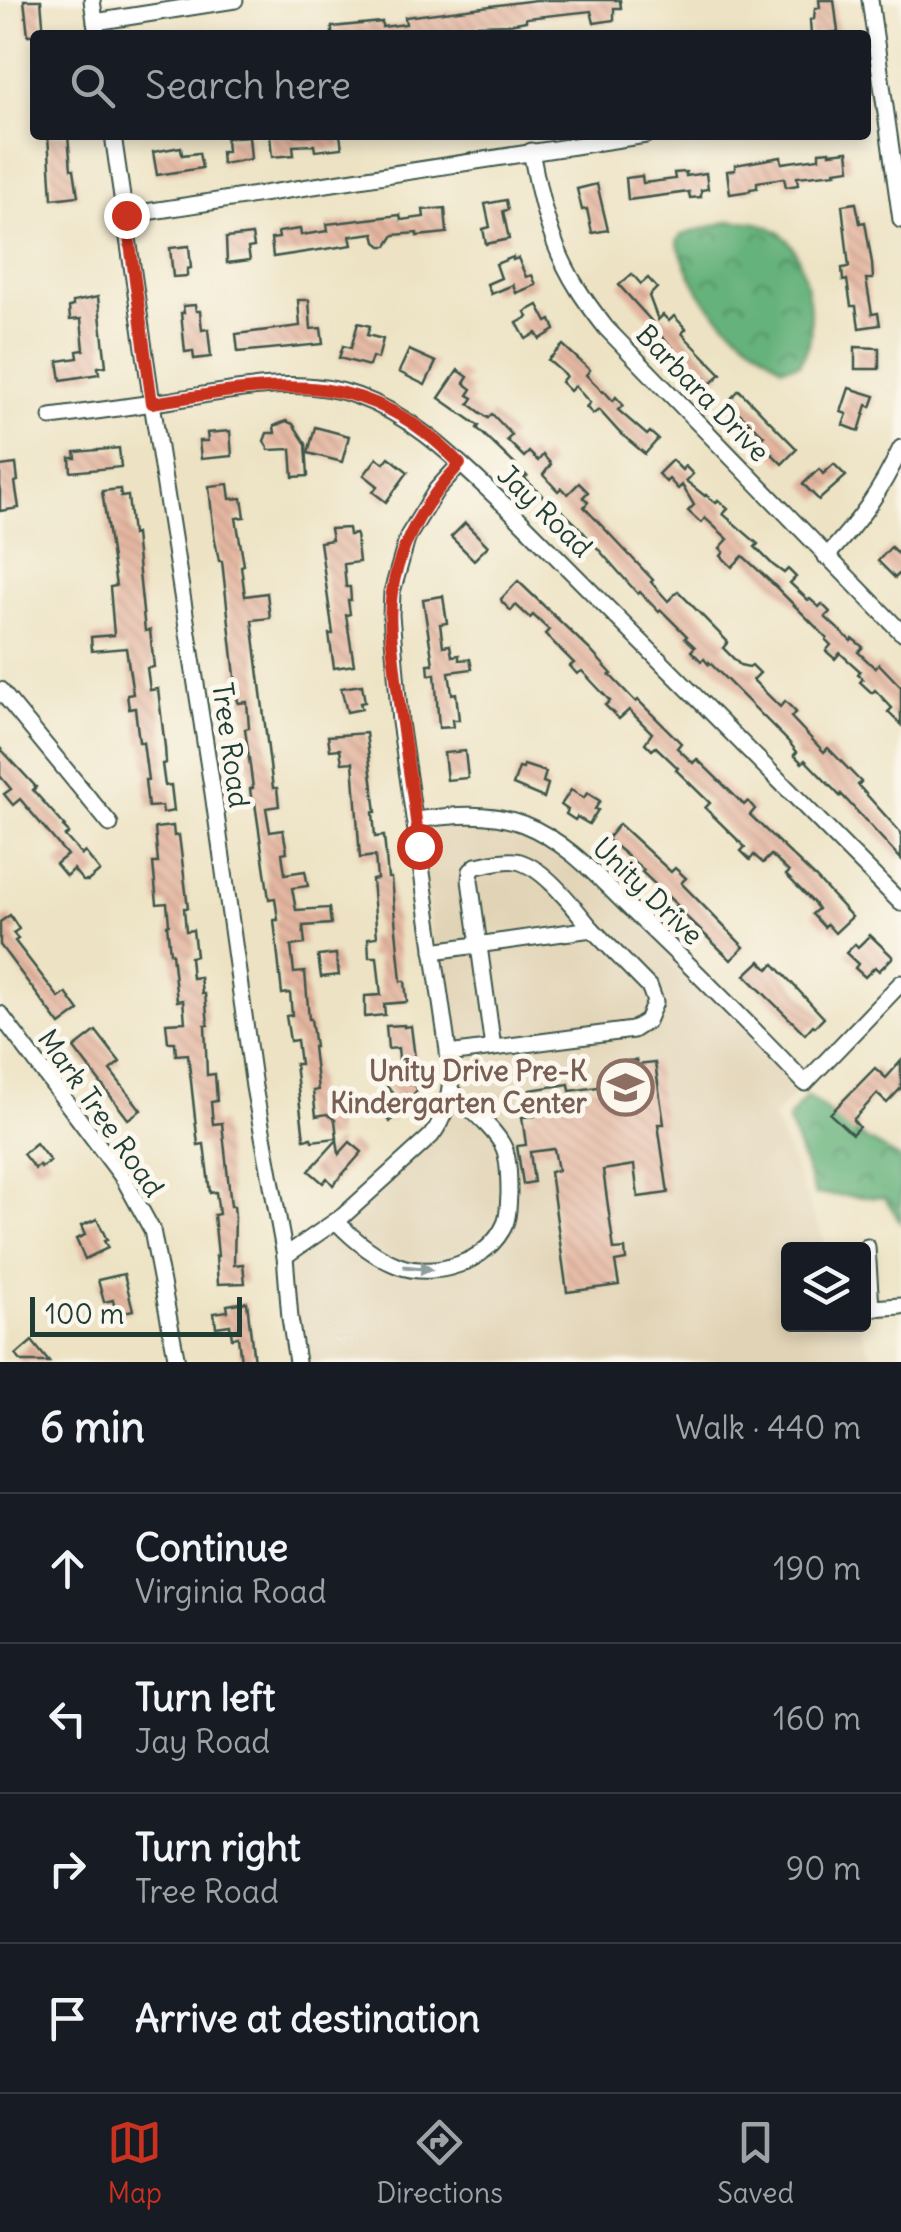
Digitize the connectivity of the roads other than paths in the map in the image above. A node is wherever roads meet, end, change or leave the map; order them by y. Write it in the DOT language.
graph roads {
  1 [pos="92,0"];
  2 [pos="235,0"];
  3 [pos="870,0"];
  4 [pos="96,28"];
  5 [pos="884,102"];
  6 [pos="871,103"];
  7 [pos="114,140"];
  8 [pos="610,140"];
  9 [pos="531,151"];
  10 [pos="126,215"];
  11 [pos="901,220"];
  12 [pos="152,403"];
  13 [pos="51,416"];
  14 [pos="901,448"];
  15 [pos="460,464"];
  16 [pos="826,557"];
  17 [pos="901,632"];
  18 [pos="0,690"];
  19 [pos="416,820"];
  20 [pos="110,824"];
  21 [pos="901,903"];
  22 [pos="592,929"];
  23 [pos="479,945"];
  24 [pos="434,951"];
  25 [pos="901,983"];
  26 [pos="0,1014"];
  27 [pos="493,1048"];
  28 [pos="448,1054"];
  29 [pos="451,1091"];
  30 [pos="336,1220"];
  31 [pos="285,1256"];
  32 [pos="901,1306"];
  33 [pos="871,1308"];
  34 [pos="176,1362"];
  35 [pos="297,1362"];
  1 -- 4 [label="street"];
  2 -- 4 [label="street"];
  3 -- 5 [label="street"];
  5 -- 6 [label="street"];
  5 -- 11 [label="street"];
  7 -- 10 [label="street, Tree Road"];
  8 -- 9 [label="street"];
  9 -- 10 [label="street"];
  9 -- 16 [label="street, Barbara Drive"];
  10 -- 12 [label="street, Tree Road"];
  12 -- 13 [label="street, Jay Road"];
  12 -- 15 [label="street, Jay Road"];
  12 -- 31 [label="street, Tree Road"];
  14 -- 16 [label="street"];
  15 -- 19 [label="street"];
  15 -- 21 [label="street, Jay Road"];
  16 -- 17 [label="street, Barbara Drive"];
  18 -- 20 [label="street"];
  19 -- 24 [label="street"];
  19 -- 25 [label="street, Unity Drive"];
  22 -- 23 [label="street"];
  22 -- 23 [label="street"];
  22 -- 27 [label="street"];
  23 -- 24 [label="street"];
  23 -- 27 [label="street"];
  24 -- 28 [label="street"];
  26 -- 34 [label="street, Mark Tree Road"];
  27 -- 28 [label="street"];
  28 -- 29 [label="street"];
  29 -- 30 [label="street"];
  30 -- 29 [label="street, one-way"];
  30 -- 31 [label="street"];
  31 -- 35 [label="street, Tree Road"];
  32 -- 33 [label="street"];
}
